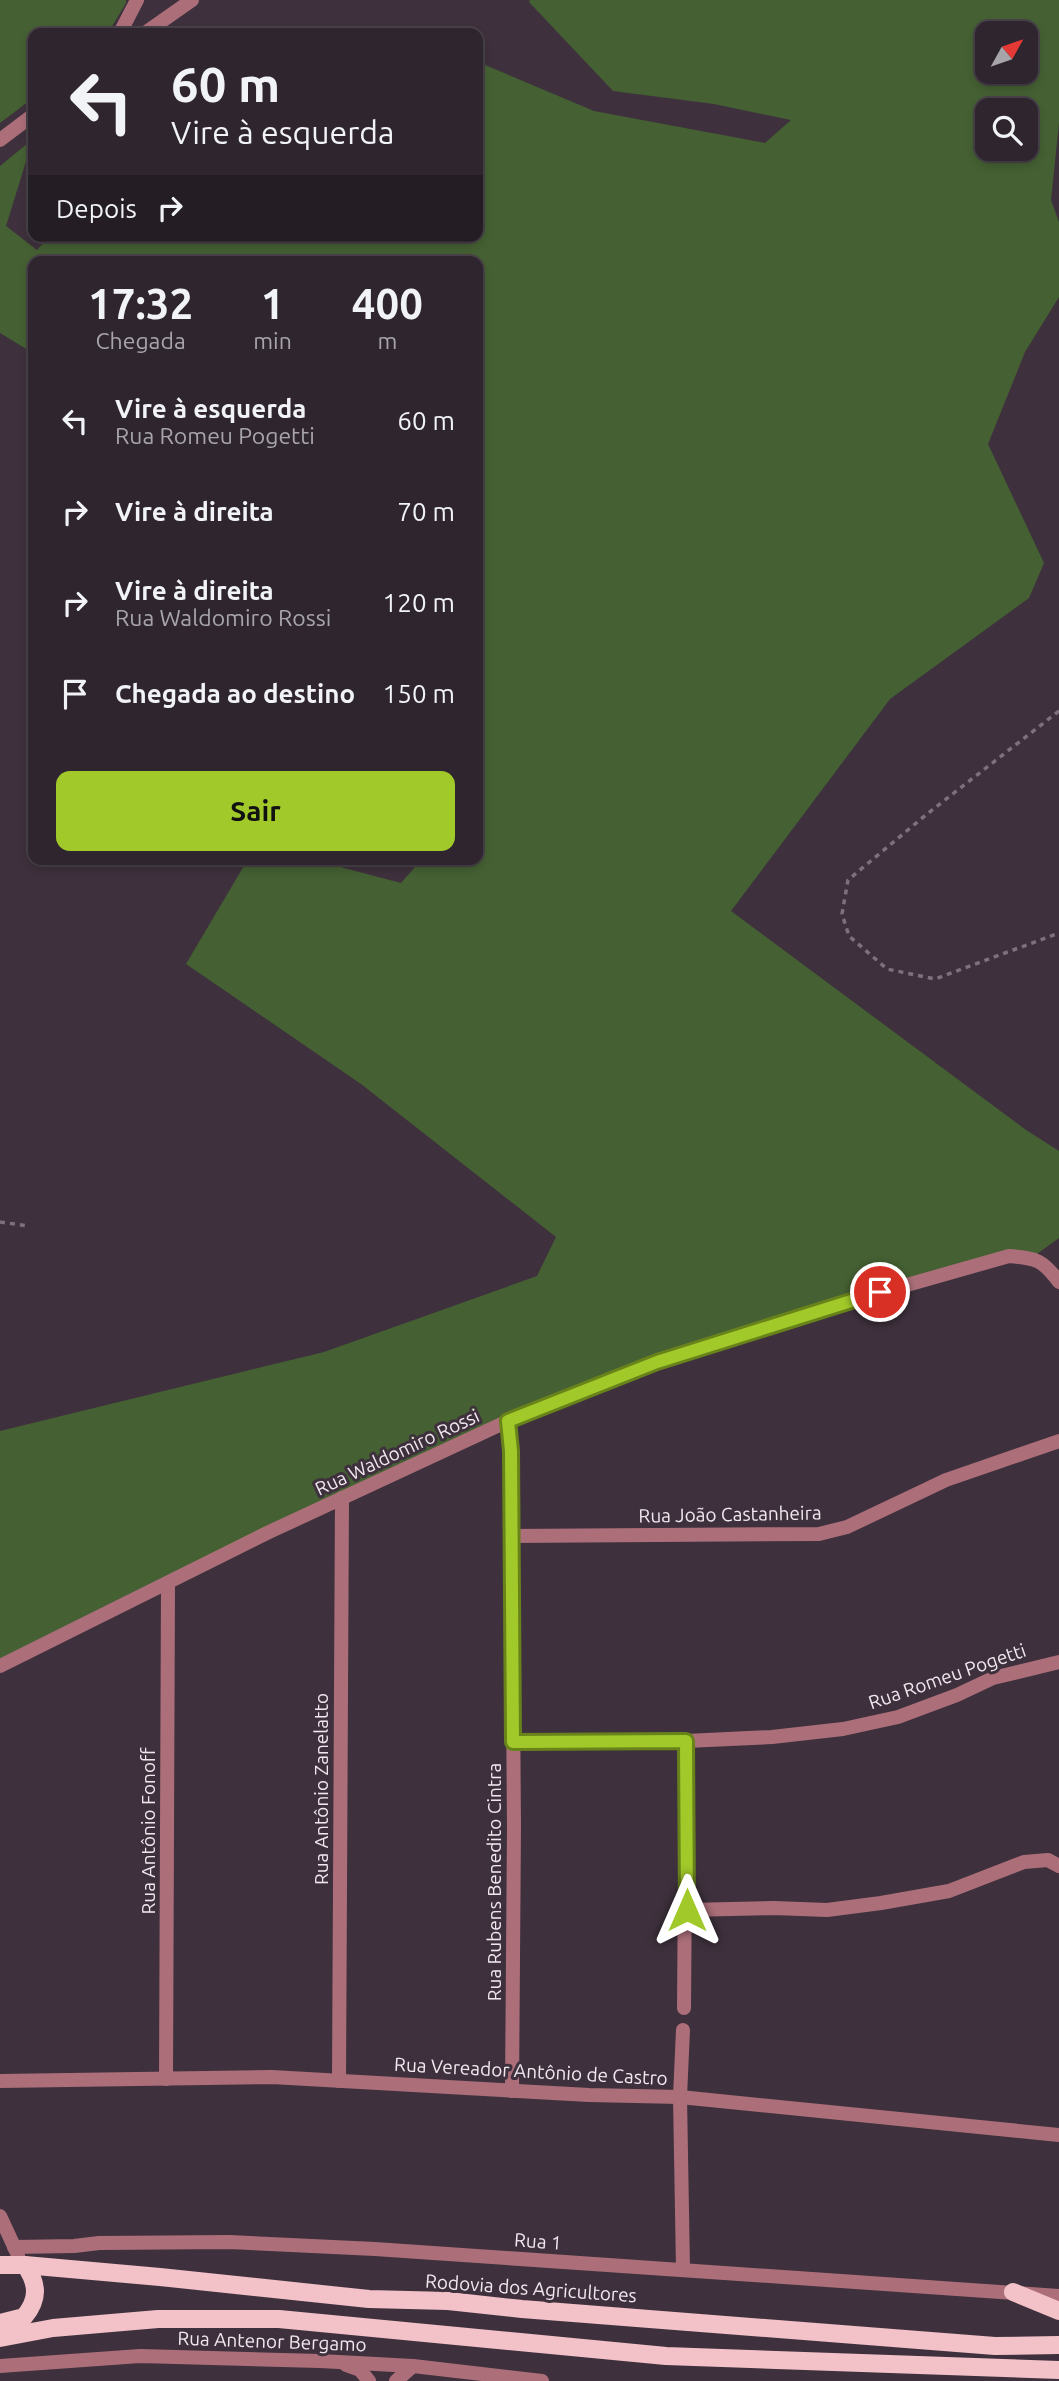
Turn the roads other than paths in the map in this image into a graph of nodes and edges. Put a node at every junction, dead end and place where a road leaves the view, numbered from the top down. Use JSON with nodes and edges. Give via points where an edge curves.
{"nodes":[{"id":1,"x":137,"y":0,"type":"edge"},
{"id":2,"x":192,"y":0,"type":"edge"},
{"id":3,"x":123,"y":28,"type":"edge"},
{"id":4,"x":152,"y":28,"type":"edge"},
{"id":5,"x":28,"y":119,"type":"edge"},
{"id":6,"x":0,"y":140,"type":"edge"},
{"id":7,"x":1059,"y":1282,"type":"edge"},
{"id":8,"x":508,"y":1421,"type":"junction"},
{"id":9,"x":1059,"y":1441,"type":"edge"},
{"id":10,"x":342,"y":1498,"type":"junction"},
{"id":11,"x":511,"y":1536,"type":"junction"},
{"id":12,"x":168,"y":1583,"type":"junction"},
{"id":13,"x":1059,"y":1662,"type":"edge"},
{"id":14,"x":0,"y":1666,"type":"edge"},
{"id":15,"x":686,"y":1741,"type":"junction"},
{"id":16,"x":513,"y":1742,"type":"junction"},
{"id":17,"x":1059,"y":1866,"type":"edge"},
{"id":18,"x":687,"y":1910,"type":"junction"},
{"id":19,"x":684,"y":2008,"type":"dead end"},
{"id":20,"x":684,"y":2030,"type":"dead end"},
{"id":21,"x":166,"y":2079,"type":"junction"},
{"id":22,"x":0,"y":2081,"type":"edge"},
{"id":23,"x":339,"y":2081,"type":"junction"},
{"id":24,"x":512,"y":2091,"type":"junction"},
{"id":25,"x":680,"y":2097,"type":"junction"},
{"id":26,"x":1059,"y":2135,"type":"edge"},
{"id":27,"x":0,"y":2216,"type":"edge"},
{"id":28,"x":14,"y":2248,"type":"junction"},
{"id":29,"x":0,"y":2265,"type":"edge"},
{"id":30,"x":24,"y":2265,"type":"junction"},
{"id":31,"x":683,"y":2269,"type":"junction"},
{"id":32,"x":1013,"y":2292,"type":"junction"},
{"id":33,"x":1059,"y":2296,"type":"edge"},
{"id":34,"x":1059,"y":2311,"type":"edge"},
{"id":35,"x":0,"y":2323,"type":"edge"},
{"id":36,"x":0,"y":2337,"type":"edge"},
{"id":37,"x":1059,"y":2344,"type":"edge"},
{"id":38,"x":338,"y":2362,"type":"junction"},
{"id":39,"x":0,"y":2365,"type":"edge"},
{"id":40,"x":413,"y":2366,"type":"junction"},
{"id":41,"x":1059,"y":2370,"type":"edge"},
{"id":42,"x":369,"y":2381,"type":"edge"},
{"id":43,"x":396,"y":2381,"type":"edge"},
{"id":44,"x":542,"y":2381,"type":"edge"}],
"edges":[{"from":1,"to":3,"type":"street"},
{"from":2,"to":4,"type":"street"},
{"from":5,"to":6,"type":"street"},
{"from":7,"to":8,"type":"street","name":"Rua Waldomiro Rossi","via":[[1048,1267],[1033,1258],[1009,1256],[657,1362]]},
{"from":8,"to":10,"type":"street","name":"Rua Waldomiro Rossi"},
{"from":8,"to":11,"type":"street","name":"Rua Rubens Benedito Cintra"},
{"from":9,"to":11,"type":"street","name":"Rua João Castanheira","via":[[946,1480],[847,1527],[819,1534]]},
{"from":10,"to":12,"type":"street","name":"Rua Waldomiro Rossi"},
{"from":10,"to":23,"type":"street","name":"Rua Antônio Zanelatto"},
{"from":11,"to":16,"type":"street","name":"Rua Rubens Benedito Cintra"},
{"from":12,"to":14,"type":"street","name":"Rua Waldomiro Rossi"},
{"from":12,"to":21,"type":"street","name":"Rua Antônio Fonoff"},
{"from":13,"to":15,"type":"street","name":"Rua Romeu Pogetti","via":[[993,1678],[898,1717],[843,1729]]},
{"from":15,"to":16,"type":"street","name":"Rua Romeu Pogetti"},
{"from":15,"to":18,"type":"street"},
{"from":16,"to":24,"type":"street","name":"Rua Rubens Benedito Cintra"},
{"from":17,"to":18,"type":"street","via":[[1048,1860],[1024,1863],[950,1891],[827,1910]]},
{"from":18,"to":19,"type":"street"},
{"from":20,"to":25,"type":"street"},
{"from":21,"to":22,"type":"street","name":"Rua Vereador Antônio de Castro"},
{"from":21,"to":23,"type":"street","name":"Rua Vereador Antônio de Castro"},
{"from":23,"to":24,"type":"street","name":"Rua Vereador Antônio de Castro"},
{"from":24,"to":25,"type":"street","name":"Rua Vereador Antônio de Castro"},
{"from":25,"to":26,"type":"street","name":"Rua Vereador Antônio de Castro"},
{"from":25,"to":31,"type":"street"},
{"from":27,"to":28,"type":"street"},
{"from":28,"to":30,"type":"street"},
{"from":28,"to":31,"type":"street","name":"Rua 1","via":[[229,2242]]},
{"from":29,"to":30,"type":"main road","name":"Rodovia dos Agricultores"},
{"from":30,"to":35,"type":"main road","via":[[37,2290],[34,2301],[24,2318]]},
{"from":30,"to":37,"type":"main road","name":"Rodovia dos Agricultores","via":[[369,2299],[448,2301],[995,2346]]},
{"from":31,"to":32,"type":"street","name":"Rua 1"},
{"from":32,"to":33,"type":"street","name":"Rua 1"},
{"from":32,"to":34,"type":"main road"},
{"from":36,"to":41,"type":"main road","via":[[158,2319],[279,2319],[666,2356]]},
{"from":38,"to":39,"type":"street","name":"Rua Antenor Bergamo","via":[[140,2356]]},
{"from":38,"to":40,"type":"street","name":"Rua Antenor Bergamo"},
{"from":38,"to":42,"type":"street","via":[[360,2370]]},
{"from":40,"to":43,"type":"street"},
{"from":40,"to":44,"type":"street","name":"Rua Antenor Bergamo"}]}
